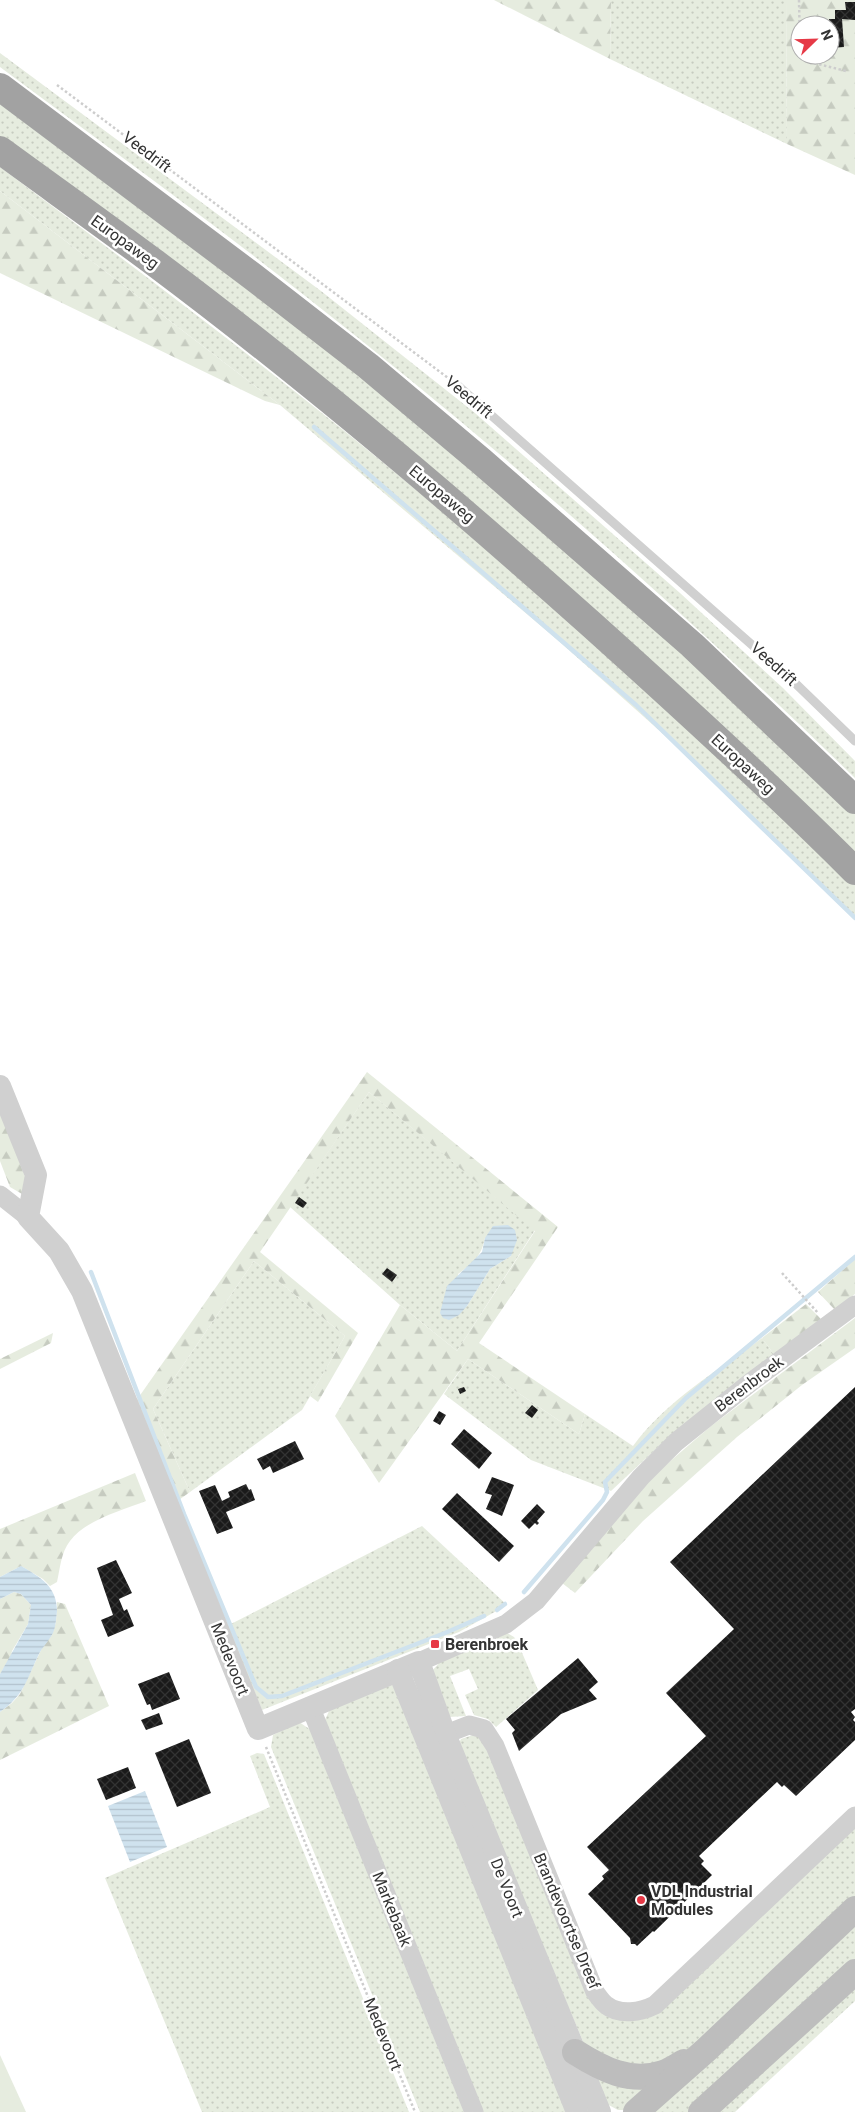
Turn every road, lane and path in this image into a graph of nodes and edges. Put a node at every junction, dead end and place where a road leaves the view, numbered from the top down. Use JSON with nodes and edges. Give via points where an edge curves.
{"nodes":[{"id":1,"x":799,"y":0,"type":"edge"},
{"id":2,"x":799,"y":15,"type":"edge"},
{"id":3,"x":822,"y":65,"type":"edge"},
{"id":4,"x":846,"y":71,"type":"dead end"},
{"id":5,"x":57,"y":84,"type":"dead end"},
{"id":6,"x":0,"y":87,"type":"edge"},
{"id":7,"x":0,"y":150,"type":"edge"},
{"id":8,"x":457,"y":384,"type":"joint"},
{"id":9,"x":855,"y":741,"type":"edge"},
{"id":10,"x":855,"y":800,"type":"edge"},
{"id":11,"x":855,"y":871,"type":"edge"},
{"id":12,"x":0,"y":1086,"type":"edge"},
{"id":13,"x":0,"y":1195,"type":"edge"},
{"id":14,"x":28,"y":1218,"type":"junction"},
{"id":15,"x":782,"y":1273,"type":"dead end"},
{"id":16,"x":855,"y":1305,"type":"edge"},
{"id":17,"x":830,"y":1325,"type":"junction"},
{"id":18,"x":419,"y":1662,"type":"junction"},
{"id":19,"x":398,"y":1670,"type":"junction"},
{"id":20,"x":310,"y":1706,"type":"junction"},
{"id":21,"x":258,"y":1729,"type":"junction"},
{"id":22,"x":436,"y":1738,"type":"junction"},
{"id":23,"x":855,"y":1816,"type":"edge"},
{"id":24,"x":855,"y":1909,"type":"edge"},
{"id":25,"x":855,"y":1972,"type":"edge"},
{"id":26,"x":706,"y":2050,"type":"junction"},
{"id":27,"x":574,"y":2052,"type":"junction"},
{"id":28,"x":415,"y":2112,"type":"edge"},
{"id":29,"x":474,"y":2112,"type":"edge"},
{"id":30,"x":577,"y":2112,"type":"edge"},
{"id":31,"x":600,"y":2112,"type":"edge"},
{"id":32,"x":636,"y":2112,"type":"edge"},
{"id":33,"x":701,"y":2112,"type":"edge"}],
"edges":[{"from":1,"to":2,"type":"path"},
{"from":3,"to":4,"type":"path"},
{"from":5,"to":8,"type":"path","name":"Veedrift"},
{"from":6,"to":10,"type":"highway","via":[[368,366],[481,460],[692,645]]},
{"from":7,"to":11,"type":"highway","name":"Europaweg","via":[[156,264],[338,406],[446,497],[660,686]]},
{"from":8,"to":9,"type":"lane","name":"Veedrift","via":[[793,681]]},
{"from":12,"to":14,"type":"street","via":[[36,1176]]},
{"from":13,"to":14,"type":"street"},
{"from":14,"to":21,"type":"street","name":"Medevoort","via":[[59,1251],[82,1291]]},
{"from":15,"to":17,"type":"path"},
{"from":16,"to":17,"type":"street","name":"Berenbroek"},
{"from":17,"to":18,"type":"street","name":"Berenbroek","via":[[676,1442],[536,1600],[506,1624]]},
{"from":18,"to":19,"type":"street","name":"Berenbroek"},
{"from":18,"to":22,"type":"street","name":"De Voort"},
{"from":19,"to":20,"type":"street","name":"Berenbroek"},
{"from":19,"to":22,"type":"street","name":"De Voort"},
{"from":20,"to":21,"type":"street","name":"Berenbroek"},
{"from":20,"to":29,"type":"street","name":"Markebaak"},
{"from":21,"to":28,"type":"path","name":"Medevoort"},
{"from":22,"to":23,"type":"street","name":"Brandevoortse Dreef","via":[[469,1725],[484,1729],[495,1746],[595,1992],[606,2005],[622,2011],[642,2012],[655,2005]]},
{"from":22,"to":27,"type":"street","name":"De Voort"},
{"from":22,"to":30,"type":"street","name":"De Voort"},
{"from":24,"to":26,"type":"main road"},
{"from":25,"to":33,"type":"main road"},
{"from":26,"to":27,"type":"main road","via":[[663,2074],[639,2077],[616,2075]]},
{"from":26,"to":32,"type":"main road"},
{"from":27,"to":31,"type":"street","name":"De Voort"}]}
